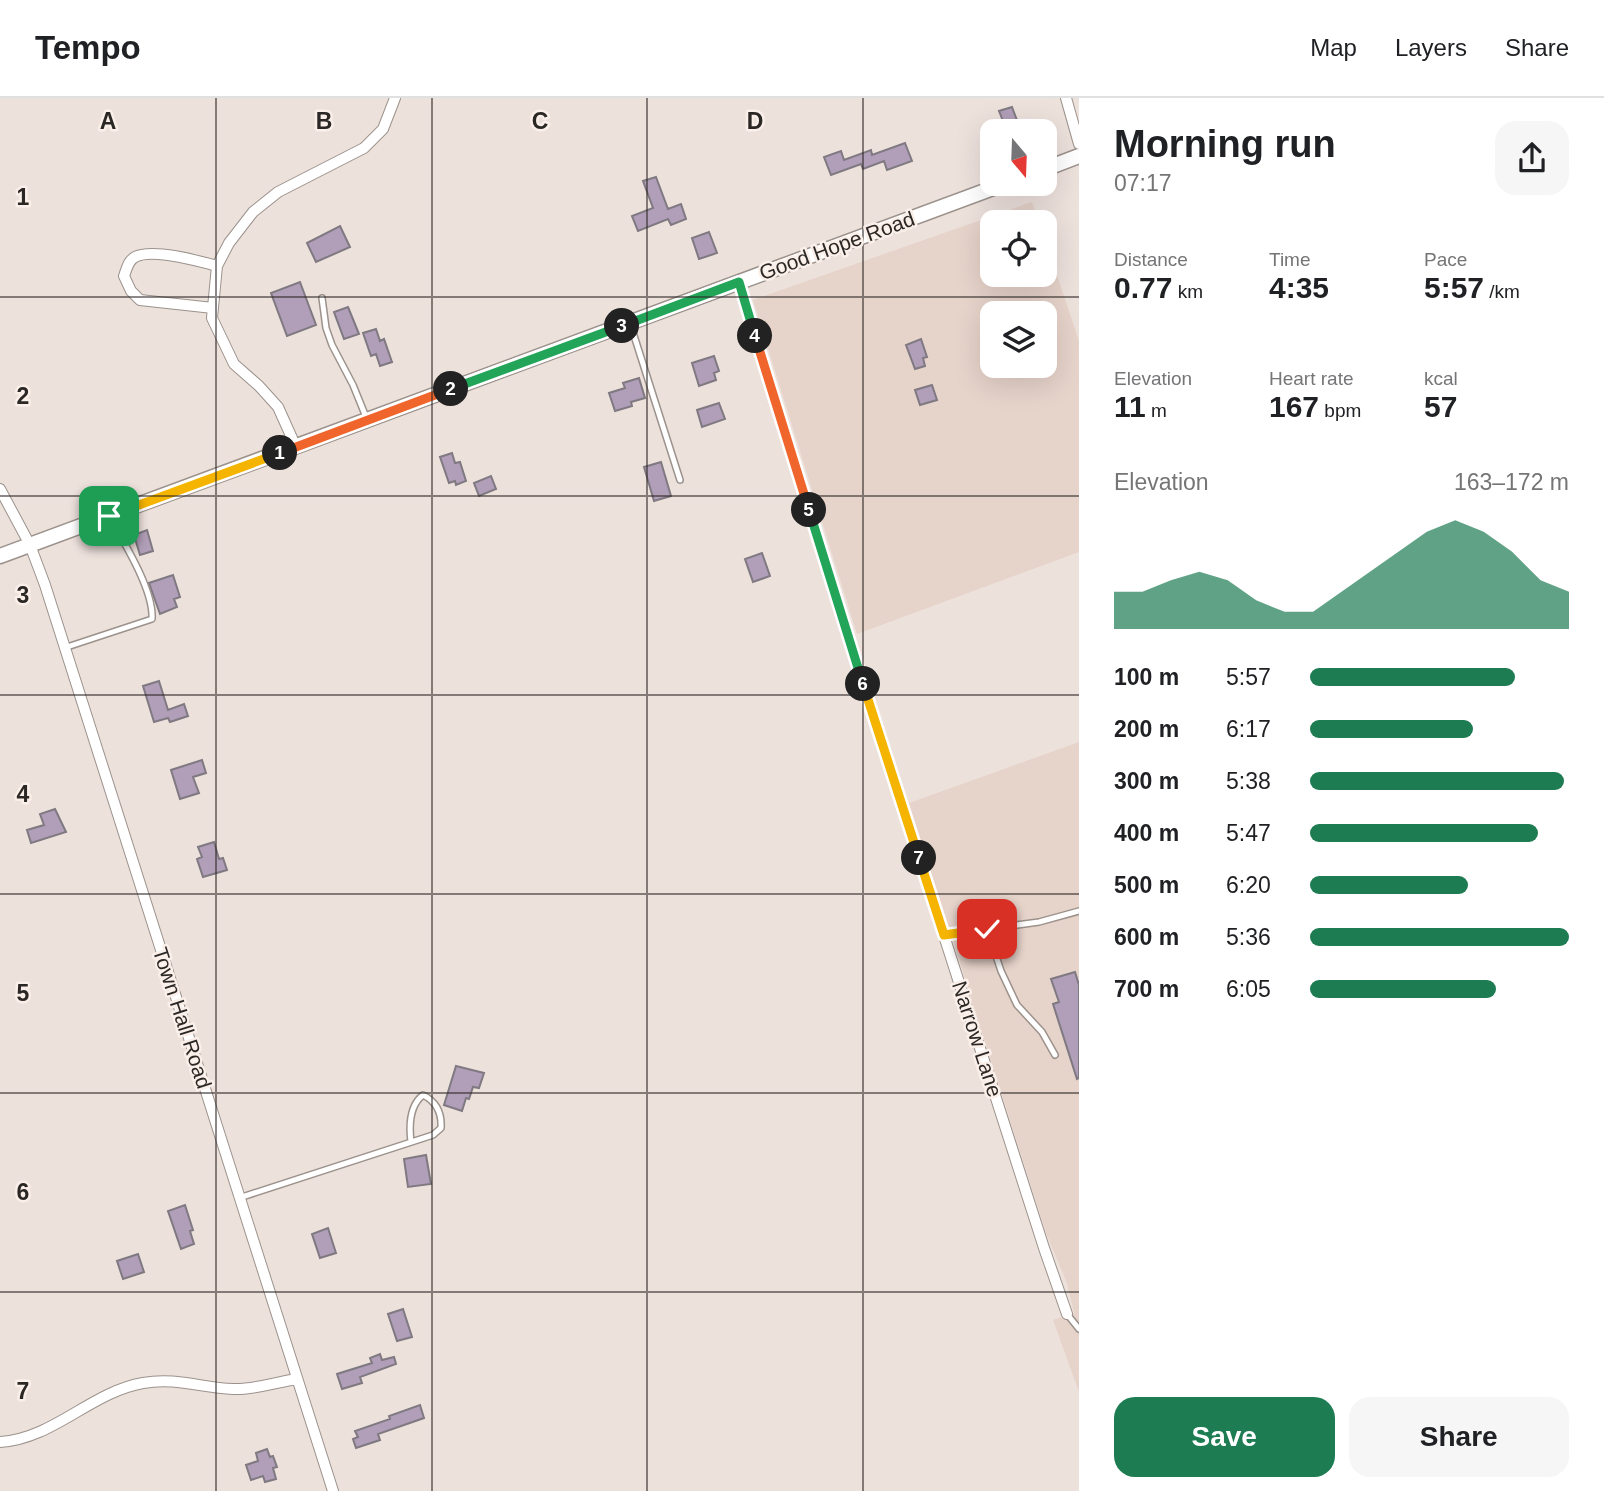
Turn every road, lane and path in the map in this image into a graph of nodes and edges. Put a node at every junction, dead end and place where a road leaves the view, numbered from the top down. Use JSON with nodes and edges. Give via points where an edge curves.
{"nodes":[{"id":1,"x":396,"y":98,"type":"edge"},
{"id":2,"x":1066,"y":98,"type":"edge"},
{"id":3,"x":1079,"y":144,"type":"edge"},
{"id":4,"x":1079,"y":156,"type":"edge"},
{"id":5,"x":1057,"y":164,"type":"edge"},
{"id":6,"x":980,"y":193,"type":"edge"},
{"id":7,"x":217,"y":266,"type":"junction"},
{"id":8,"x":739,"y":282,"type":"junction"},
{"id":9,"x":322,"y":298,"type":"dead end"},
{"id":10,"x":213,"y":308,"type":"junction"},
{"id":11,"x":630,"y":323,"type":"junction"},
{"id":12,"x":367,"y":420,"type":"junction"},
{"id":13,"x":296,"y":447,"type":"junction"},
{"id":14,"x":680,"y":480,"type":"dead end"},
{"id":15,"x":0,"y":489,"type":"edge"},
{"id":16,"x":109,"y":516,"type":"junction"},
{"id":17,"x":30,"y":545,"type":"junction"},
{"id":18,"x":0,"y":556,"type":"edge"},
{"id":19,"x":64,"y":648,"type":"junction"},
{"id":20,"x":1079,"y":911,"type":"edge"},
{"id":21,"x":987,"y":929,"type":"junction"},
{"id":22,"x":944,"y":935,"type":"junction"},
{"id":23,"x":1055,"y":1055,"type":"dead end"},
{"id":24,"x":411,"y":1142,"type":"junction"},
{"id":25,"x":239,"y":1198,"type":"junction"},
{"id":26,"x":1067,"y":1314,"type":"joint"},
{"id":27,"x":1079,"y":1329,"type":"edge"},
{"id":28,"x":297,"y":1379,"type":"junction"},
{"id":29,"x":0,"y":1442,"type":"edge"},
{"id":30,"x":333,"y":1491,"type":"edge"}],
"edges":[{"from":1,"to":7,"type":"street","via":[[383,129],[364,148],[278,192],[253,212]]},
{"from":2,"to":3,"type":"street"},
{"from":4,"to":5,"type":"main road"},
{"from":6,"to":8,"type":"main road","name":"Good Hope Road"},
{"from":7,"to":10,"type":"street"},
{"from":7,"to":10,"type":"street","via":[[176,256],[138,255],[129,262],[124,276],[140,300]]},
{"from":8,"to":11,"type":"main road","name":"Good Hope Road"},
{"from":8,"to":22,"type":"street","name":"Narrow Lane"},
{"from":9,"to":12,"type":"lane","via":[[331,345]]},
{"from":10,"to":13,"type":"street","via":[[212,318],[234,364],[278,407]]},
{"from":11,"to":12,"type":"main road","name":"Good Hope Road"},
{"from":11,"to":14,"type":"lane"},
{"from":12,"to":13,"type":"main road","name":"Good Hope Road"},
{"from":13,"to":16,"type":"main road","name":"Good Hope Road"},
{"from":15,"to":17,"type":"street","name":"Town Hall Road"},
{"from":16,"to":17,"type":"main road","name":"Good Hope Road"},
{"from":16,"to":19,"type":"lane","via":[[136,566],[152,618]]},
{"from":17,"to":18,"type":"main road","name":"Good Hope Road"},
{"from":17,"to":19,"type":"street","name":"Town Hall Road"},
{"from":19,"to":25,"type":"street","name":"Town Hall Road"},
{"from":20,"to":21,"type":"lane"},
{"from":21,"to":22,"type":"lane"},
{"from":21,"to":23,"type":"lane","via":[[1017,1005],[1042,1032]]},
{"from":22,"to":26,"type":"street","name":"Narrow Lane"},
{"from":24,"to":24,"type":"lane","via":[[441,1128],[438,1107],[423,1095],[416,1100],[411,1116]]},
{"from":24,"to":25,"type":"lane"},
{"from":25,"to":28,"type":"street","name":"Town Hall Road"},
{"from":26,"to":27,"type":"lane"},
{"from":28,"to":29,"type":"street","via":[[234,1389],[178,1380],[144,1382],[115,1390],[54,1425]]},
{"from":28,"to":30,"type":"street","name":"Town Hall Road"}]}
